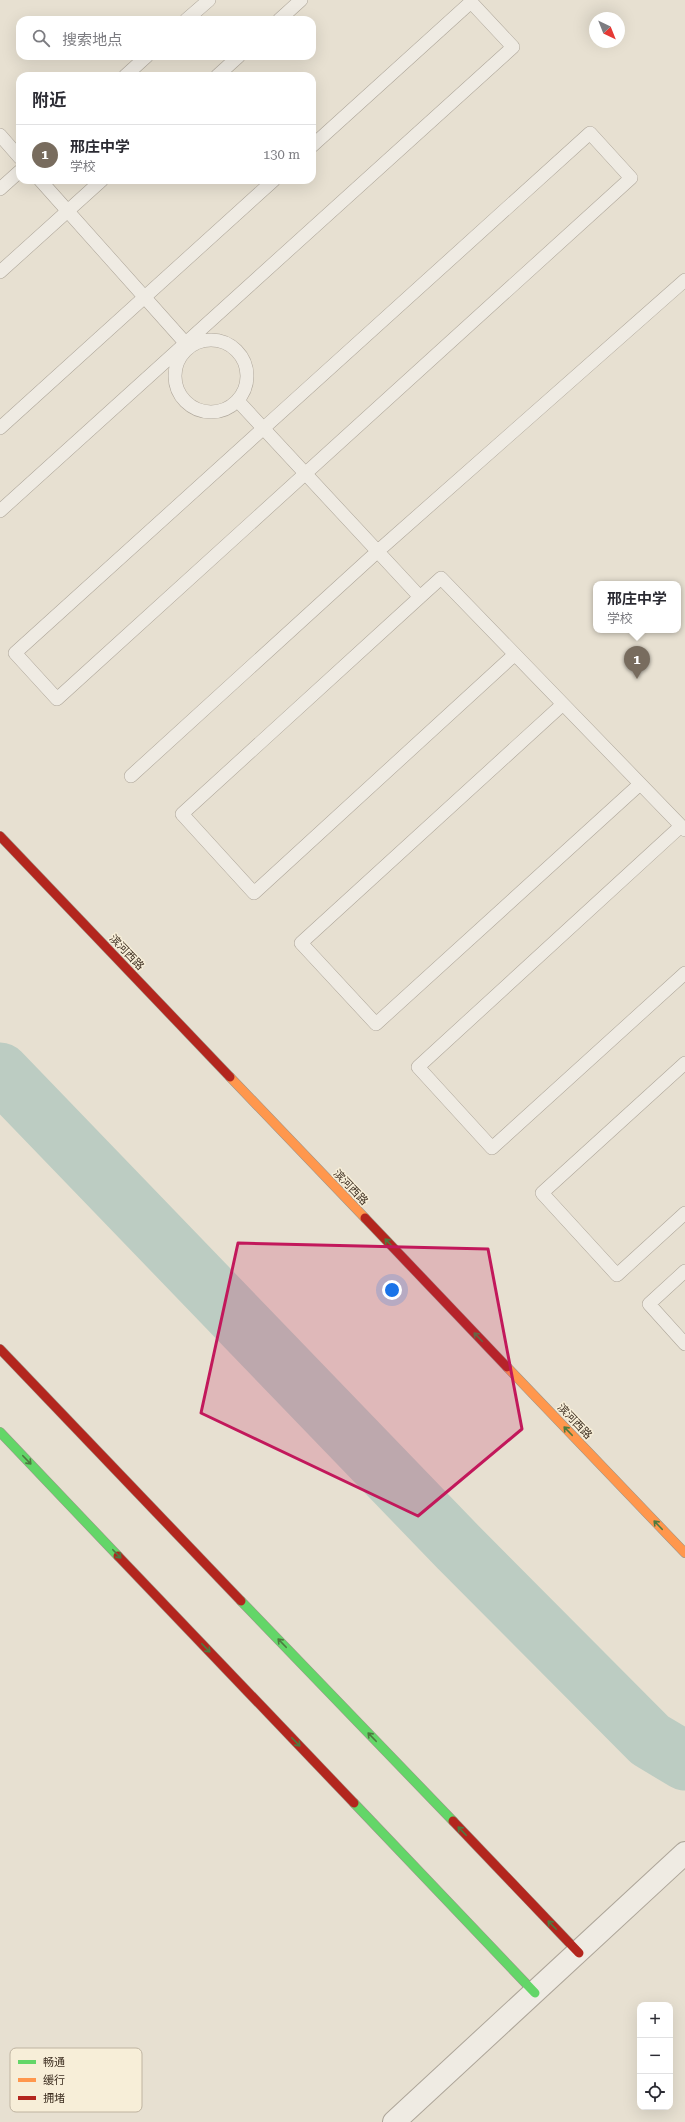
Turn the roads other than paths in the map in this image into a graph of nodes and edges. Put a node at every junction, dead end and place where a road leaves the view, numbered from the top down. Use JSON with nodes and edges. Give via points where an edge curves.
{"nodes":[{"id":1,"x":209,"y":0,"type":"edge"},
{"id":2,"x":301,"y":0,"type":"edge"},
{"id":3,"x":191,"y":16,"type":"edge"},
{"id":4,"x":283,"y":16,"type":"edge"},
{"id":5,"x":143,"y":60,"type":"edge"},
{"id":6,"x":235,"y":60,"type":"edge"},
{"id":7,"x":129,"y":72,"type":"edge"},
{"id":8,"x":221,"y":72,"type":"edge"},
{"id":9,"x":0,"y":135,"type":"edge"},
{"id":10,"x":316,"y":142,"type":"edge"},
{"id":11,"x":16,"y":153,"type":"edge"},
{"id":12,"x":16,"y":175,"type":"edge"},
{"id":13,"x":44,"y":184,"type":"edge"},
{"id":14,"x":98,"y":184,"type":"edge"},
{"id":15,"x":270,"y":184,"type":"edge"},
{"id":16,"x":0,"y":189,"type":"edge"},
{"id":17,"x":68,"y":211,"type":"junction"},
{"id":18,"x":0,"y":272,"type":"edge"},
{"id":19,"x":685,"y":280,"type":"edge"},
{"id":20,"x":145,"y":298,"type":"junction"},
{"id":21,"x":187,"y":345,"type":"junction"},
{"id":22,"x":238,"y":401,"type":"junction"},
{"id":23,"x":0,"y":428,"type":"edge"},
{"id":24,"x":264,"y":428,"type":"junction"},
{"id":25,"x":305,"y":473,"type":"junction"},
{"id":26,"x":0,"y":511,"type":"edge"},
{"id":27,"x":378,"y":551,"type":"junction"},
{"id":28,"x":420,"y":597,"type":"junction"},
{"id":29,"x":514,"y":655,"type":"junction"},
{"id":30,"x":562,"y":704,"type":"junction"},
{"id":31,"x":131,"y":776,"type":"dead end"},
{"id":32,"x":640,"y":784,"type":"junction"},
{"id":33,"x":683,"y":828,"type":"edge"},
{"id":34,"x":0,"y":836,"type":"edge"},
{"id":35,"x":685,"y":973,"type":"edge"},
{"id":36,"x":685,"y":1063,"type":"edge"},
{"id":37,"x":685,"y":1213,"type":"edge"},
{"id":38,"x":685,"y":1271,"type":"edge"},
{"id":39,"x":685,"y":1344,"type":"edge"},
{"id":40,"x":0,"y":1349,"type":"edge"},
{"id":41,"x":0,"y":1432,"type":"edge"},
{"id":42,"x":685,"y":1553,"type":"edge"},
{"id":43,"x":685,"y":1853,"type":"edge"},
{"id":44,"x":579,"y":1953,"type":"junction"},
{"id":45,"x":535,"y":1993,"type":"junction"},
{"id":46,"x":394,"y":2122,"type":"edge"}],
"edges":[{"from":1,"to":3,"type":"lane"},
{"from":2,"to":4,"type":"lane"},
{"from":5,"to":7,"type":"lane"},
{"from":6,"to":8,"type":"lane"},
{"from":9,"to":11,"type":"lane"},
{"from":10,"to":21,"type":"lane","via":[[471,2],[513,47]]},
{"from":12,"to":16,"type":"lane"},
{"from":13,"to":17,"type":"lane"},
{"from":14,"to":17,"type":"lane"},
{"from":15,"to":20,"type":"lane"},
{"from":17,"to":18,"type":"lane"},
{"from":17,"to":20,"type":"lane"},
{"from":19,"to":27,"type":"lane"},
{"from":20,"to":21,"type":"lane"},
{"from":20,"to":23,"type":"lane"},
{"from":21,"to":22,"type":"lane","via":[[211,339],[223,341],[242,356],[247,379]]},
{"from":21,"to":22,"type":"lane","via":[[180,356],[174,379],[177,391],[184,400],[194,408],[211,412],[228,408]]},
{"from":21,"to":26,"type":"lane"},
{"from":22,"to":24,"type":"lane"},
{"from":24,"to":25,"type":"lane"},
{"from":24,"to":25,"type":"lane","via":[[15,653],[56,699]]},
{"from":24,"to":25,"type":"lane","via":[[590,133],[631,178]]},
{"from":25,"to":27,"type":"lane"},
{"from":27,"to":28,"type":"lane"},
{"from":27,"to":31,"type":"lane"},
{"from":28,"to":29,"type":"lane","via":[[441,578]]},
{"from":28,"to":29,"type":"lane","via":[[182,814],[254,893]]},
{"from":29,"to":30,"type":"lane"},
{"from":30,"to":32,"type":"lane"},
{"from":30,"to":32,"type":"lane","via":[[301,943],[376,1024]]},
{"from":32,"to":33,"type":"lane"},
{"from":33,"to":35,"type":"lane","via":[[418,1067],[492,1148]]},
{"from":42,"to":34,"type":"main road","name":"滨河西路","one_way":true},
{"from":36,"to":37,"type":"lane","via":[[542,1193],[617,1275]]},
{"from":38,"to":39,"type":"lane","via":[[649,1304]]},
{"from":44,"to":40,"type":"main road","one_way":true},
{"from":41,"to":45,"type":"main road","one_way":true},
{"from":43,"to":44,"type":"street"},
{"from":44,"to":45,"type":"street"},
{"from":45,"to":46,"type":"street"}]}
